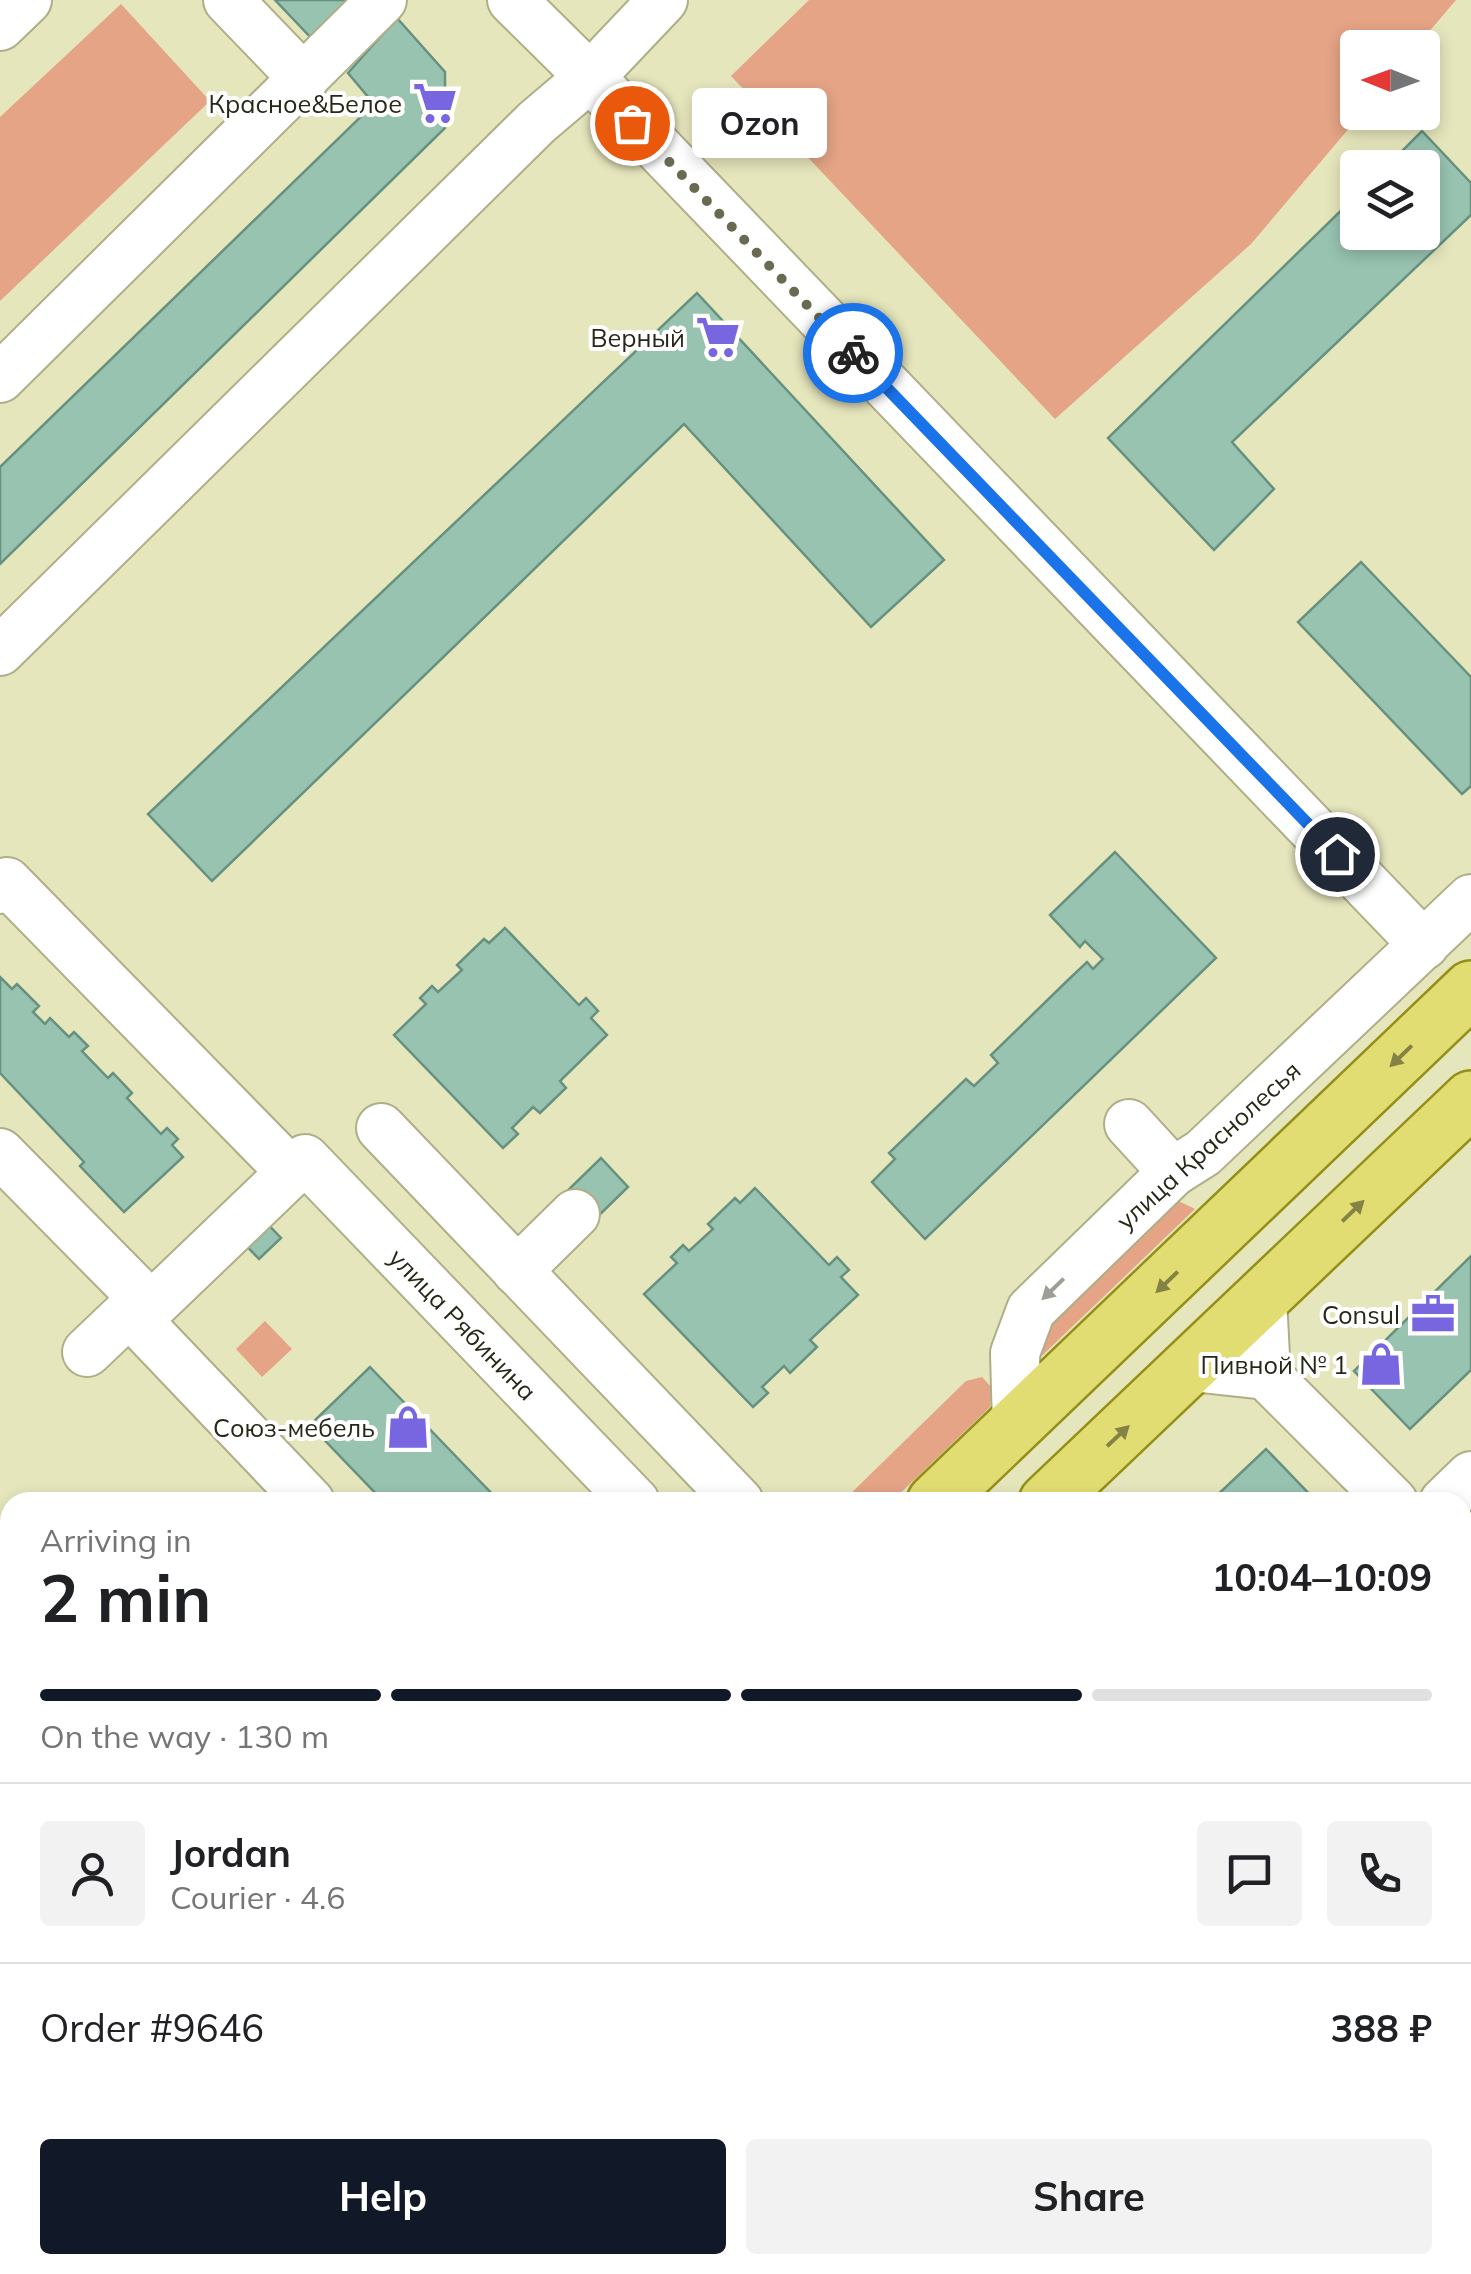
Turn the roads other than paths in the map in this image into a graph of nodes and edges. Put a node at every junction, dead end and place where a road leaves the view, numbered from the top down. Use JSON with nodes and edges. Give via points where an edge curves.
{"nodes":[{"id":1,"x":27,"y":0,"type":"edge"},
{"id":2,"x":228,"y":0,"type":"edge"},
{"id":3,"x":382,"y":0,"type":"edge"},
{"id":4,"x":512,"y":0,"type":"edge"},
{"id":5,"x":664,"y":0,"type":"edge"},
{"id":6,"x":0,"y":26,"type":"edge"},
{"id":7,"x":590,"y":77,"type":"junction"},
{"id":8,"x":304,"y":79,"type":"junction"},
{"id":9,"x":0,"y":378,"type":"edge"},
{"id":10,"x":0,"y":651,"type":"edge"},
{"id":11,"x":0,"y":889,"type":"edge"},
{"id":12,"x":1471,"y":900,"type":"edge"},
{"id":13,"x":1424,"y":945,"type":"junction"},
{"id":14,"x":1471,"y":988,"type":"edge"},
{"id":15,"x":1471,"y":1098,"type":"edge"},
{"id":16,"x":1129,"y":1124,"type":"dead end"},
{"id":17,"x":381,"y":1128,"type":"dead end"},
{"id":18,"x":0,"y":1153,"type":"edge"},
{"id":19,"x":291,"y":1172,"type":"junction"},
{"id":20,"x":1173,"y":1172,"type":"junction"},
{"id":21,"x":575,"y":1214,"type":"dead end"},
{"id":22,"x":517,"y":1270,"type":"junction"},
{"id":23,"x":1262,"y":1299,"type":"junction"},
{"id":24,"x":143,"y":1314,"type":"junction"},
{"id":25,"x":87,"y":1352,"type":"dead end"},
{"id":26,"x":1192,"y":1367,"type":"junction"},
{"id":27,"x":1266,"y":1376,"type":"junction"},
{"id":28,"x":1017,"y":1426,"type":"junction"},
{"id":29,"x":301,"y":1492,"type":"edge"},
{"id":30,"x":624,"y":1492,"type":"edge"},
{"id":31,"x":729,"y":1492,"type":"edge"},
{"id":32,"x":947,"y":1492,"type":"edge"},
{"id":33,"x":1058,"y":1492,"type":"edge"},
{"id":34,"x":1383,"y":1492,"type":"edge"}],
"edges":[{"from":1,"to":6,"type":"street"},
{"from":2,"to":8,"type":"street"},
{"from":3,"to":8,"type":"street"},
{"from":4,"to":7,"type":"street"},
{"from":5,"to":7,"type":"street"},
{"from":7,"to":10,"type":"street","via":[[536,122]]},
{"from":7,"to":13,"type":"street"},
{"from":8,"to":9,"type":"street"},
{"from":11,"to":19,"type":"street","via":[[8,882]]},
{"from":12,"to":13,"type":"street","name":"улица Краснолесья"},
{"from":13,"to":20,"type":"street","name":"улица Краснолесья","via":[[1203,1153]]},
{"from":14,"to":28,"type":"main road","one_way":true},
{"from":23,"to":15,"type":"main road","one_way":true},
{"from":16,"to":20,"type":"street"},
{"from":17,"to":22,"type":"street"},
{"from":18,"to":24,"type":"street"},
{"from":19,"to":24,"type":"street"},
{"from":19,"to":30,"type":"street","name":"улица Рябинина","via":[[304,1159]]},
{"from":20,"to":28,"type":"street","name":"улица Краснолесья","one_way":true,"via":[[1031,1310],[1016,1353]]},
{"from":21,"to":22,"type":"street"},
{"from":22,"to":31,"type":"street"},
{"from":23,"to":26,"type":"main road"},
{"from":23,"to":27,"type":"street"},
{"from":24,"to":25,"type":"street","via":[[129,1312]]},
{"from":24,"to":29,"type":"street"},
{"from":26,"to":27,"type":"street"},
{"from":33,"to":26,"type":"main road","one_way":true},
{"from":27,"to":34,"type":"street"},
{"from":28,"to":32,"type":"main road"}]}
